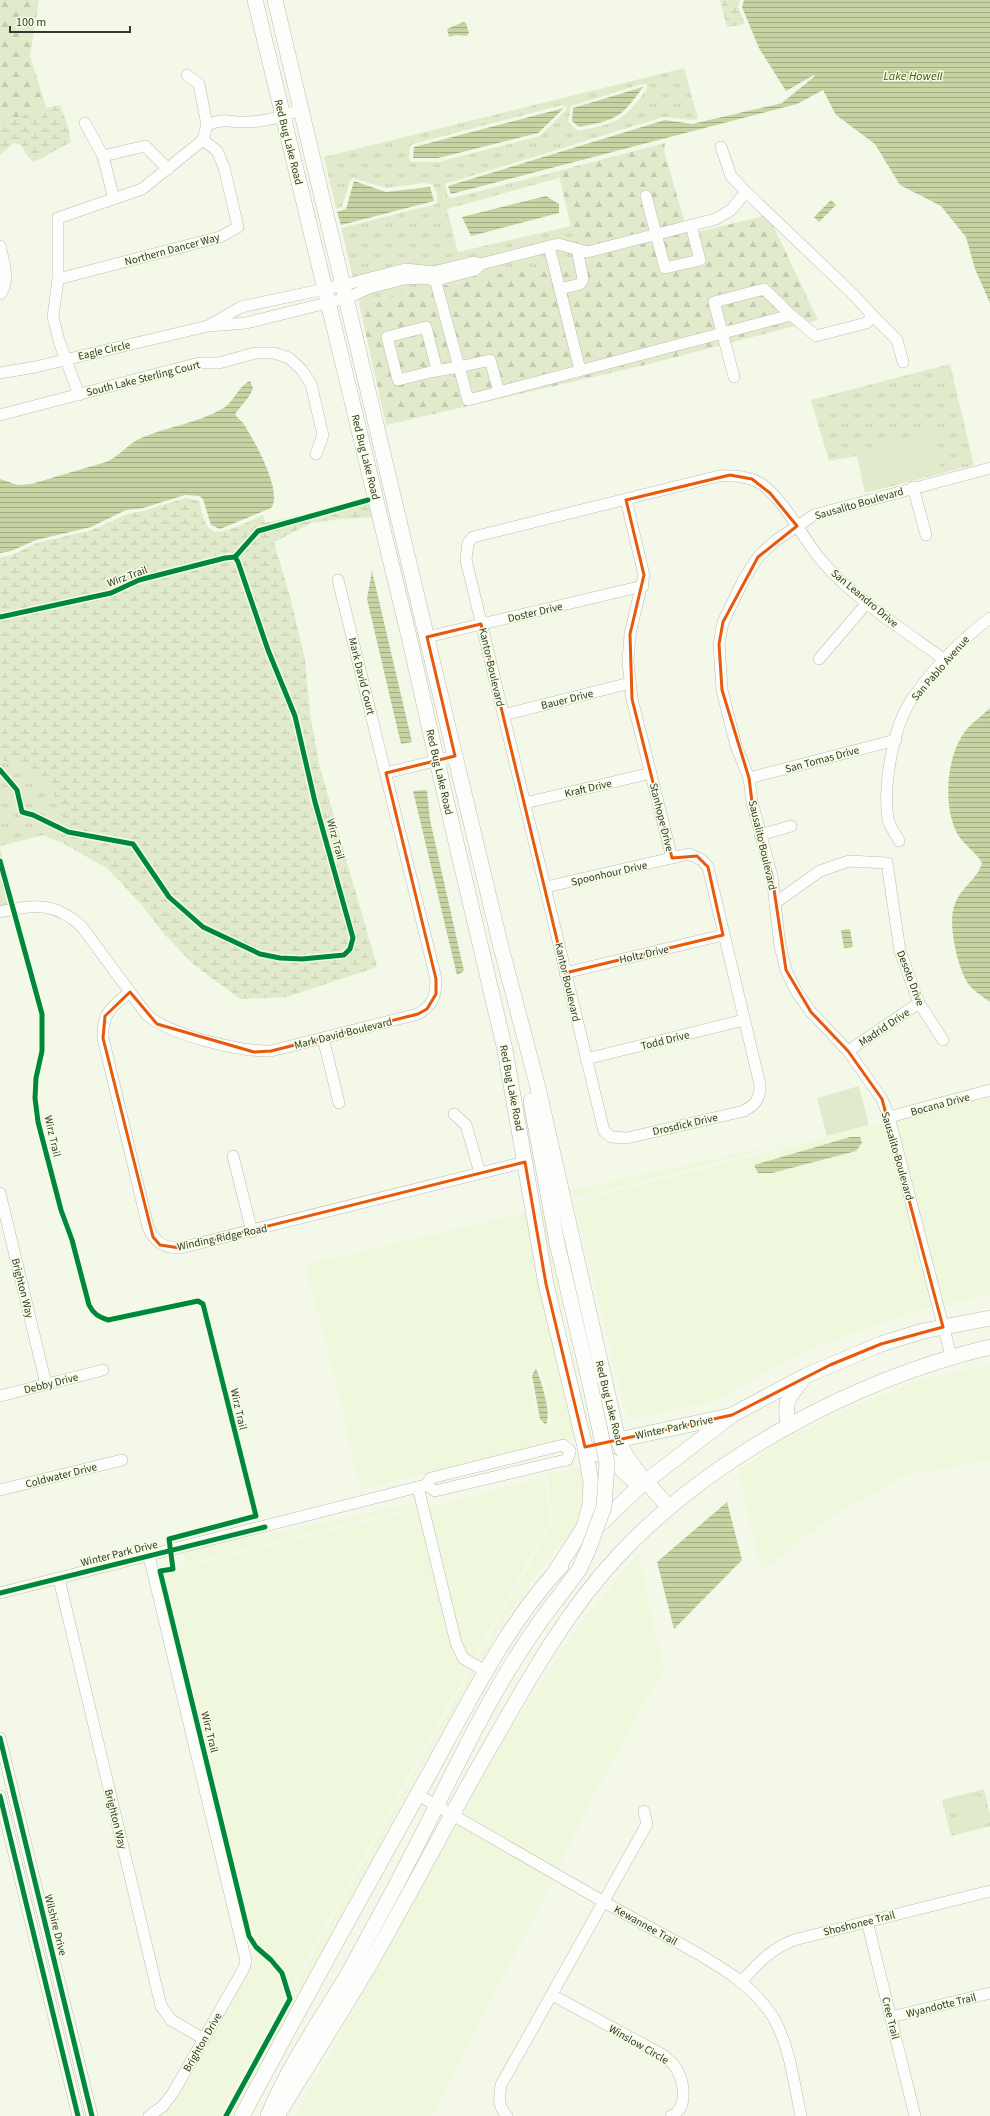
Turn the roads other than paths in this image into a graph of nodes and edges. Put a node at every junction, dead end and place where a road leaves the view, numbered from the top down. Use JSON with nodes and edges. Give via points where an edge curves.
{"nodes":[{"id":1,"x":255,"y":0,"type":"edge"},
{"id":2,"x":275,"y":0,"type":"edge"},
{"id":3,"x":187,"y":75,"type":"dead end"},
{"id":4,"x":302,"y":109,"type":"junction"},
{"id":5,"x":283,"y":116,"type":"junction"},
{"id":6,"x":85,"y":123,"type":"dead end"},
{"id":7,"x":207,"y":125,"type":"junction"},
{"id":8,"x":203,"y":140,"type":"junction"},
{"id":9,"x":721,"y":147,"type":"dead end"},
{"id":10,"x":103,"y":156,"type":"junction"},
{"id":11,"x":168,"y":169,"type":"junction"},
{"id":12,"x":746,"y":192,"type":"junction"},
{"id":13,"x":646,"y":196,"type":"dead end"},
{"id":14,"x":114,"y":199,"type":"junction"},
{"id":15,"x":691,"y":225,"type":"junction"},
{"id":16,"x":656,"y":234,"type":"junction"},
{"id":17,"x":0,"y":246,"type":"edge"},
{"id":18,"x":549,"y":246,"type":"junction"},
{"id":19,"x":578,"y":249,"type":"junction"},
{"id":20,"x":434,"y":276,"type":"junction"},
{"id":21,"x":58,"y":279,"type":"junction"},
{"id":22,"x":560,"y":289,"type":"junction"},
{"id":23,"x":346,"y":292,"type":"junction"},
{"id":24,"x":0,"y":294,"type":"edge"},
{"id":25,"x":327,"y":296,"type":"junction"},
{"id":26,"x":791,"y":315,"type":"junction"},
{"id":27,"x":873,"y":316,"type":"junction"},
{"id":28,"x":208,"y":326,"type":"junction"},
{"id":29,"x":723,"y":333,"type":"junction"},
{"id":30,"x":65,"y":359,"type":"junction"},
{"id":31,"x":904,"y":362,"type":"dead end"},
{"id":32,"x":459,"y":367,"type":"junction"},
{"id":33,"x":437,"y":370,"type":"junction"},
{"id":34,"x":580,"y":370,"type":"junction"},
{"id":35,"x":0,"y":373,"type":"edge"},
{"id":36,"x":734,"y":377,"type":"dead end"},
{"id":37,"x":499,"y":392,"type":"junction"},
{"id":38,"x":79,"y":394,"type":"junction"},
{"id":39,"x":0,"y":415,"type":"edge"},
{"id":40,"x":316,"y":454,"type":"dead end"},
{"id":41,"x":990,"y":468,"type":"edge"},
{"id":42,"x":913,"y":487,"type":"junction"},
{"id":43,"x":626,"y":500,"type":"junction"},
{"id":44,"x":796,"y":526,"type":"junction"},
{"id":45,"x":926,"y":535,"type":"dead end"},
{"id":46,"x":385,"y":536,"type":"junction"},
{"id":47,"x":338,"y":580,"type":"dead end"},
{"id":48,"x":643,"y":586,"type":"junction"},
{"id":49,"x":867,"y":603,"type":"junction"},
{"id":50,"x":990,"y":618,"type":"edge"},
{"id":51,"x":482,"y":624,"type":"junction"},
{"id":52,"x":427,"y":637,"type":"junction"},
{"id":53,"x":819,"y":659,"type":"dead end"},
{"id":54,"x":944,"y":660,"type":"junction"},
{"id":55,"x":630,"y":683,"type":"junction"},
{"id":56,"x":503,"y":715,"type":"junction"},
{"id":57,"x":896,"y":740,"type":"junction"},
{"id":58,"x":455,"y":756,"type":"junction"},
{"id":59,"x":437,"y":760,"type":"junction"},
{"id":60,"x":386,"y":773,"type":"junction"},
{"id":61,"x":651,"y":773,"type":"junction"},
{"id":62,"x":749,"y":778,"type":"junction"},
{"id":63,"x":525,"y":803,"type":"junction"},
{"id":64,"x":791,"y":826,"type":"dead end"},
{"id":65,"x":760,"y":835,"type":"junction"},
{"id":66,"x":899,"y":841,"type":"dead end"},
{"id":67,"x":672,"y":858,"type":"junction"},
{"id":68,"x":546,"y":887,"type":"junction"},
{"id":69,"x":775,"y":903,"type":"junction"},
{"id":70,"x":0,"y":912,"type":"edge"},
{"id":71,"x":723,"y":935,"type":"junction"},
{"id":72,"x":501,"y":947,"type":"junction"},
{"id":73,"x":565,"y":973,"type":"junction"},
{"id":74,"x":130,"y":992,"type":"junction"},
{"id":75,"x":919,"y":1003,"type":"junction"},
{"id":76,"x":744,"y":1020,"type":"junction"},
{"id":77,"x":323,"y":1038,"type":"junction"},
{"id":78,"x":943,"y":1040,"type":"dead end"},
{"id":79,"x":848,"y":1051,"type":"junction"},
{"id":80,"x":586,"y":1059,"type":"junction"},
{"id":81,"x":990,"y":1090,"type":"edge"},
{"id":82,"x":757,"y":1102,"type":"joint"},
{"id":83,"x":339,"y":1103,"type":"dead end"},
{"id":84,"x":454,"y":1114,"type":"dead end"},
{"id":85,"x":889,"y":1117,"type":"junction"},
{"id":86,"x":611,"y":1137,"type":"joint"},
{"id":87,"x":233,"y":1156,"type":"dead end"},
{"id":88,"x":525,"y":1162,"type":"junction"},
{"id":89,"x":480,"y":1173,"type":"junction"},
{"id":90,"x":0,"y":1193,"type":"edge"},
{"id":91,"x":252,"y":1232,"type":"junction"},
{"id":92,"x":990,"y":1318,"type":"edge"},
{"id":93,"x":943,"y":1327,"type":"junction"},
{"id":94,"x":990,"y":1347,"type":"edge"},
{"id":95,"x":952,"y":1356,"type":"junction"},
{"id":96,"x":103,"y":1370,"type":"dead end"},
{"id":97,"x":805,"y":1376,"type":"junction"},
{"id":98,"x":46,"y":1384,"type":"junction"},
{"id":99,"x":0,"y":1396,"type":"edge"},
{"id":100,"x":732,"y":1415,"type":"junction"},
{"id":101,"x":789,"y":1426,"type":"junction"},
{"id":102,"x":618,"y":1440,"type":"junction"},
{"id":103,"x":586,"y":1447,"type":"junction"},
{"id":104,"x":122,"y":1460,"type":"dead end"},
{"id":105,"x":643,"y":1484,"type":"junction"},
{"id":106,"x":422,"y":1486,"type":"junction"},
{"id":107,"x":0,"y":1490,"type":"edge"},
{"id":108,"x":666,"y":1510,"type":"junction"},
{"id":109,"x":149,"y":1556,"type":"junction"},
{"id":110,"x":555,"y":1572,"type":"junction"},
{"id":111,"x":59,"y":1579,"type":"junction"},
{"id":112,"x":0,"y":1593,"type":"edge"},
{"id":113,"x":487,"y":1672,"type":"junction"},
{"id":114,"x":0,"y":1738,"type":"edge"},
{"id":115,"x":418,"y":1795,"type":"junction"},
{"id":116,"x":0,"y":1796,"type":"edge"},
{"id":117,"x":436,"y":1805,"type":"junction"},
{"id":118,"x":644,"y":1811,"type":"dead end"},
{"id":119,"x":451,"y":1814,"type":"junction"},
{"id":120,"x":34,"y":1878,"type":"junction"},
{"id":121,"x":21,"y":1882,"type":"junction"},
{"id":122,"x":990,"y":1891,"type":"edge"},
{"id":123,"x":603,"y":1902,"type":"junction"},
{"id":124,"x":868,"y":1921,"type":"junction"},
{"id":125,"x":742,"y":1981,"type":"junction"},
{"id":126,"x":990,"y":1993,"type":"edge"},
{"id":127,"x":552,"y":1995,"type":"junction"},
{"id":128,"x":891,"y":2017,"type":"junction"},
{"id":129,"x":204,"y":2039,"type":"junction"},
{"id":130,"x":78,"y":2116,"type":"edge"},
{"id":131,"x":92,"y":2116,"type":"edge"},
{"id":132,"x":149,"y":2116,"type":"edge"},
{"id":133,"x":242,"y":2116,"type":"edge"},
{"id":134,"x":268,"y":2116,"type":"edge"},
{"id":135,"x":277,"y":2116,"type":"edge"},
{"id":136,"x":507,"y":2116,"type":"edge"},
{"id":137,"x":670,"y":2116,"type":"edge"},
{"id":138,"x":801,"y":2116,"type":"edge"},
{"id":139,"x":915,"y":2116,"type":"edge"}],
"edges":[{"from":1,"to":5,"type":"main road","name":"Red Bug Lake Road"},
{"from":2,"to":4,"type":"main road","name":"Red Bug Lake Road"},
{"from":3,"to":7,"type":"street","via":[[199,84]]},
{"from":4,"to":5,"type":"street"},
{"from":4,"to":23,"type":"main road","name":"Red Bug Lake Road"},
{"from":5,"to":7,"type":"street","via":[[247,122],[219,120]]},
{"from":5,"to":25,"type":"main road","name":"Red Bug Lake Road"},
{"from":6,"to":10,"type":"street"},
{"from":7,"to":8,"type":"street"},
{"from":8,"to":11,"type":"street"},
{"from":8,"to":21,"type":"street","name":"Northern Dancer Way","via":[[216,151],[224,167],[238,226],[220,237]]},
{"from":9,"to":12,"type":"street","via":[[731,176]]},
{"from":10,"to":11,"type":"street","via":[[145,146]]},
{"from":10,"to":14,"type":"street"},
{"from":11,"to":14,"type":"street","via":[[142,189]]},
{"from":12,"to":15,"type":"street","name":"Eagle Circle","via":[[731,210],[716,219]]},
{"from":12,"to":27,"type":"street","via":[[850,290]]},
{"from":13,"to":16,"type":"street"},
{"from":14,"to":21,"type":"street","via":[[58,218]]},
{"from":15,"to":16,"type":"street","name":"Eagle Circle"},
{"from":15,"to":16,"type":"street","via":[[700,260],[665,268]]},
{"from":16,"to":19,"type":"street","name":"Eagle Circle","via":[[587,252]]},
{"from":17,"to":24,"type":"street","via":[[5,269],[3,291]]},
{"from":18,"to":19,"type":"street","name":"Eagle Circle","via":[[558,244]]},
{"from":18,"to":20,"type":"street","name":"Eagle Circle","via":[[481,264],[475,270]]},
{"from":18,"to":22,"type":"street"},
{"from":19,"to":22,"type":"street","via":[[583,279],[580,284]]},
{"from":20,"to":23,"type":"street","name":"Eagle Circle"},
{"from":20,"to":32,"type":"street"},
{"from":21,"to":30,"type":"street","via":[[53,317]]},
{"from":22,"to":34,"type":"street"},
{"from":23,"to":25,"type":"street","name":"Eagle Circle"},
{"from":23,"to":52,"type":"main road","name":"Red Bug Lake Road"},
{"from":25,"to":28,"type":"street","name":"Eagle Circle","via":[[246,322]]},
{"from":25,"to":28,"type":"street","name":"Eagle Circle","via":[[241,307]]},
{"from":25,"to":46,"type":"main road","name":"Red Bug Lake Road"},
{"from":26,"to":27,"type":"street","via":[[816,336],[866,323]]},
{"from":26,"to":29,"type":"street"},
{"from":26,"to":29,"type":"street","via":[[764,289],[714,302]]},
{"from":27,"to":31,"type":"street","via":[[896,340]]},
{"from":28,"to":30,"type":"street","name":"Eagle Circle"},
{"from":29,"to":34,"type":"street"},
{"from":29,"to":36,"type":"street"},
{"from":30,"to":35,"type":"street","name":"Eagle Circle"},
{"from":30,"to":38,"type":"street"},
{"from":32,"to":33,"type":"street"},
{"from":32,"to":37,"type":"street","via":[[490,360]]},
{"from":32,"to":37,"type":"street","via":[[468,400]]},
{"from":33,"to":33,"type":"street","via":[[398,380],[387,336],[426,327]]},
{"from":34,"to":37,"type":"street"},
{"from":38,"to":39,"type":"street","name":"South Lake Sterling Court"},
{"from":38,"to":40,"type":"street","name":"South Lake Sterling Court","via":[[199,362],[219,363],[255,353],[274,353],[289,358],[301,369],[311,384],[324,435]]},
{"from":41,"to":42,"type":"street","name":"Sausalito Boulevard"},
{"from":42,"to":44,"type":"street","name":"Sausalito Boulevard","via":[[814,515]]},
{"from":42,"to":45,"type":"street"},
{"from":43,"to":44,"type":"street","name":"Kantor Boulevard","via":[[719,476],[741,476],[763,486]]},
{"from":43,"to":48,"type":"street","name":"Stanhope Drive","via":[[644,575]]},
{"from":43,"to":51,"type":"street","name":"Kantor Boulevard","via":[[473,537],[468,543],[466,560]]},
{"from":44,"to":49,"type":"street","name":"San Leandro Drive","via":[[820,559]]},
{"from":44,"to":62,"type":"street","name":"Sausalito Boulevard","via":[[758,557],[723,622],[720,637],[719,667],[722,690],[736,746]]},
{"from":46,"to":52,"type":"main road","via":[[393,545],[412,622]]},
{"from":46,"to":59,"type":"main road","name":"Red Bug Lake Road"},
{"from":47,"to":60,"type":"street","name":"Mark David Court"},
{"from":48,"to":51,"type":"street","name":"Doster Drive"},
{"from":48,"to":55,"type":"street","name":"Stanhope Drive","via":[[630,634]]},
{"from":49,"to":53,"type":"street"},
{"from":49,"to":54,"type":"street","name":"San Leandro Drive"},
{"from":50,"to":54,"type":"street","name":"San Pablo Avenue","via":[[967,635]]},
{"from":51,"to":52,"type":"street","name":"Doster Drive"},
{"from":51,"to":56,"type":"street","name":"Kantor Boulevard"},
{"from":52,"to":58,"type":"main road","name":"Red Bug Lake Road"},
{"from":54,"to":57,"type":"street","name":"San Pablo Avenue","via":[[913,697]]},
{"from":55,"to":56,"type":"street","name":"Bauer Drive"},
{"from":55,"to":61,"type":"street","name":"Stanhope Drive"},
{"from":56,"to":63,"type":"street","name":"Kantor Boulevard"},
{"from":57,"to":62,"type":"street","name":"San Tomas Drive"},
{"from":57,"to":66,"type":"street","name":"San Pablo Avenue","via":[[890,770],[888,821]]},
{"from":58,"to":59,"type":"street"},
{"from":58,"to":72,"type":"main road","name":"Red Bug Lake Road"},
{"from":59,"to":60,"type":"street"},
{"from":59,"to":88,"type":"main road","name":"Red Bug Lake Road","via":[[505,1050]]},
{"from":60,"to":77,"type":"street","name":"Mark David Boulevard","via":[[436,979],[436,994],[433,1003],[418,1014]]},
{"from":61,"to":63,"type":"street","name":"Kraft Drive"},
{"from":61,"to":67,"type":"street","name":"Stanhope Drive"},
{"from":62,"to":65,"type":"street","name":"Sausalito Boulevard"},
{"from":63,"to":68,"type":"street","name":"Kantor Boulevard"},
{"from":64,"to":65,"type":"street"},
{"from":65,"to":69,"type":"street","name":"Sausalito Boulevard","via":[[772,876]]},
{"from":67,"to":68,"type":"street","name":"Spoonhour Drive"},
{"from":67,"to":71,"type":"street","name":"Stanhope Drive","via":[[689,854],[696,856],[708,867]]},
{"from":68,"to":73,"type":"street","name":"Kantor Boulevard"},
{"from":69,"to":75,"type":"street","name":"Desoto Drive","via":[[820,871],[849,861],[887,863],[900,951]]},
{"from":69,"to":79,"type":"street","name":"Sausalito Boulevard","via":[[780,946],[786,970],[796,991],[811,1012]]},
{"from":70,"to":74,"type":"street","name":"Mark David Boulevard","via":[[30,906],[52,908],[70,915],[82,926]]},
{"from":71,"to":73,"type":"street","name":"Holtz Drive"},
{"from":71,"to":76,"type":"street","name":"Stanhope Drive"},
{"from":72,"to":102,"type":"main road","name":"Red Bug Lake Road","via":[[538,1088]]},
{"from":72,"to":117,"type":"main road","bridge":true,"via":[[552,1220],[606,1463],[604,1507],[579,1570],[540,1620],[497,1690]]},
{"from":73,"to":80,"type":"street","name":"Kantor Boulevard"},
{"from":74,"to":77,"type":"street","name":"Mark David Boulevard","via":[[157,1024],[254,1052],[271,1051]]},
{"from":74,"to":91,"type":"street","name":"Winding Ridge Road","via":[[105,1016],[103,1038],[148,1227],[153,1237],[160,1245],[180,1248]]},
{"from":75,"to":78,"type":"street","name":"Desoto Drive"},
{"from":75,"to":79,"type":"street","name":"Madrid Drive"},
{"from":76,"to":80,"type":"street","name":"Todd Drive"},
{"from":76,"to":82,"type":"street","name":"Stanhope Drive","via":[[760,1085]]},
{"from":77,"to":83,"type":"street"},
{"from":79,"to":85,"type":"street","name":"Sausalito Boulevard","via":[[882,1100]]},
{"from":80,"to":86,"type":"street","name":"Kantor Boulevard","via":[[600,1121],[604,1131]]},
{"from":81,"to":85,"type":"street","name":"Bocana Drive"},
{"from":82,"to":86,"type":"street","name":"Drosdick Drive","via":[[737,1112],[627,1138]]},
{"from":84,"to":89,"type":"street","via":[[466,1125]]},
{"from":85,"to":93,"type":"street","name":"Sausalito Boulevard"},
{"from":87,"to":91,"type":"street"},
{"from":88,"to":89,"type":"street","name":"Winding Ridge Road"},
{"from":88,"to":103,"type":"main road","name":"Red Bug Lake Road","via":[[546,1284]]},
{"from":89,"to":91,"type":"street","name":"Winding Ridge Road"},
{"from":90,"to":98,"type":"street","name":"Brighton Way"},
{"from":92,"to":93,"type":"main road"},
{"from":93,"to":95,"type":"street","name":"Sausalito Boulevard"},
{"from":93,"to":97,"type":"main road","via":[[881,1344]]},
{"from":94,"to":95,"type":"main road"},
{"from":95,"to":101,"type":"main road","via":[[898,1374]]},
{"from":96,"to":98,"type":"street","name":"Debby Drive"},
{"from":97,"to":100,"type":"main road"},
{"from":97,"to":101,"type":"main road","via":[[789,1398],[785,1410]]},
{"from":98,"to":99,"type":"street","name":"Debby Drive"},
{"from":100,"to":102,"type":"main road","name":"Winter Park Drive"},
{"from":100,"to":105,"type":"main road"},
{"from":101,"to":108,"type":"main road","via":[[723,1467]]},
{"from":102,"to":103,"type":"street","name":"Winter Park Drive"},
{"from":102,"to":105,"type":"main road","name":"Red Bug Lake Road"},
{"from":103,"to":105,"type":"main road","name":"Red Bug Lake Road","via":[[615,1463]]},
{"from":103,"to":106,"type":"street","name":"Winter Park Drive","via":[[570,1451],[567,1460],[509,1474],[435,1491]]},
{"from":103,"to":110,"type":"main road","via":[[591,1483],[590,1505],[584,1527]]},
{"from":104,"to":107,"type":"street","name":"Coldwater Drive"},
{"from":105,"to":108,"type":"main road","name":"Red Bug Lake Road"},
{"from":105,"to":110,"type":"main road","via":[[611,1512]]},
{"from":106,"to":109,"type":"street","name":"Winter Park Drive"},
{"from":106,"to":113,"type":"street","via":[[456,1642],[463,1658]]},
{"from":108,"to":119,"type":"main road","via":[[614,1560],[553,1641]]},
{"from":109,"to":111,"type":"street","name":"Winter Park Drive"},
{"from":109,"to":129,"type":"street","name":"Brighton Drive","via":[[246,1961]]},
{"from":110,"to":113,"type":"main road","via":[[517,1621]]},
{"from":111,"to":112,"type":"street","name":"Winter Park Drive"},
{"from":111,"to":129,"type":"street","name":"Brighton Way","via":[[161,2006],[171,2020]]},
{"from":113,"to":115,"type":"main road"},
{"from":114,"to":120,"type":"street","name":"Wilshire Drive"},
{"from":115,"to":117,"type":"street","name":"Kewannee Trail"},
{"from":115,"to":133,"type":"main road","via":[[316,1976]]},
{"from":116,"to":121,"type":"street"},
{"from":117,"to":119,"type":"street","name":"Kewannee Trail"},
{"from":117,"to":134,"type":"main road","via":[[388,1901],[348,1973],[284,2078]]},
{"from":118,"to":123,"type":"street","via":[[648,1824]]},
{"from":119,"to":123,"type":"street","name":"Kewannee Trail"},
{"from":119,"to":135,"type":"main road","via":[[363,1976]]},
{"from":120,"to":121,"type":"street"},
{"from":120,"to":131,"type":"street","name":"Wilshire Drive"},
{"from":121,"to":130,"type":"street"},
{"from":122,"to":124,"type":"street","name":"Shoshonee Trail"},
{"from":123,"to":125,"type":"street","name":"Kewannee Trail","via":[[717,1964]]},
{"from":123,"to":127,"type":"street"},
{"from":124,"to":125,"type":"street","name":"Shoshonee Trail","via":[[794,1940],[778,1947],[761,1959]]},
{"from":124,"to":128,"type":"street","name":"Cree Trail"},
{"from":125,"to":138,"type":"street","name":"Kewannee Trail","via":[[761,2001],[779,2031]]},
{"from":126,"to":128,"type":"street","name":"Wyandotte Trail"},
{"from":127,"to":136,"type":"street","via":[[501,2085],[500,2106]]},
{"from":127,"to":137,"type":"street","name":"Winslow Circle","via":[[665,2056],[674,2066],[684,2093],[680,2108]]},
{"from":128,"to":139,"type":"street","name":"Cree Trail"},
{"from":129,"to":132,"type":"street","name":"Brighton Drive","via":[[173,2093],[163,2106]]}]}
